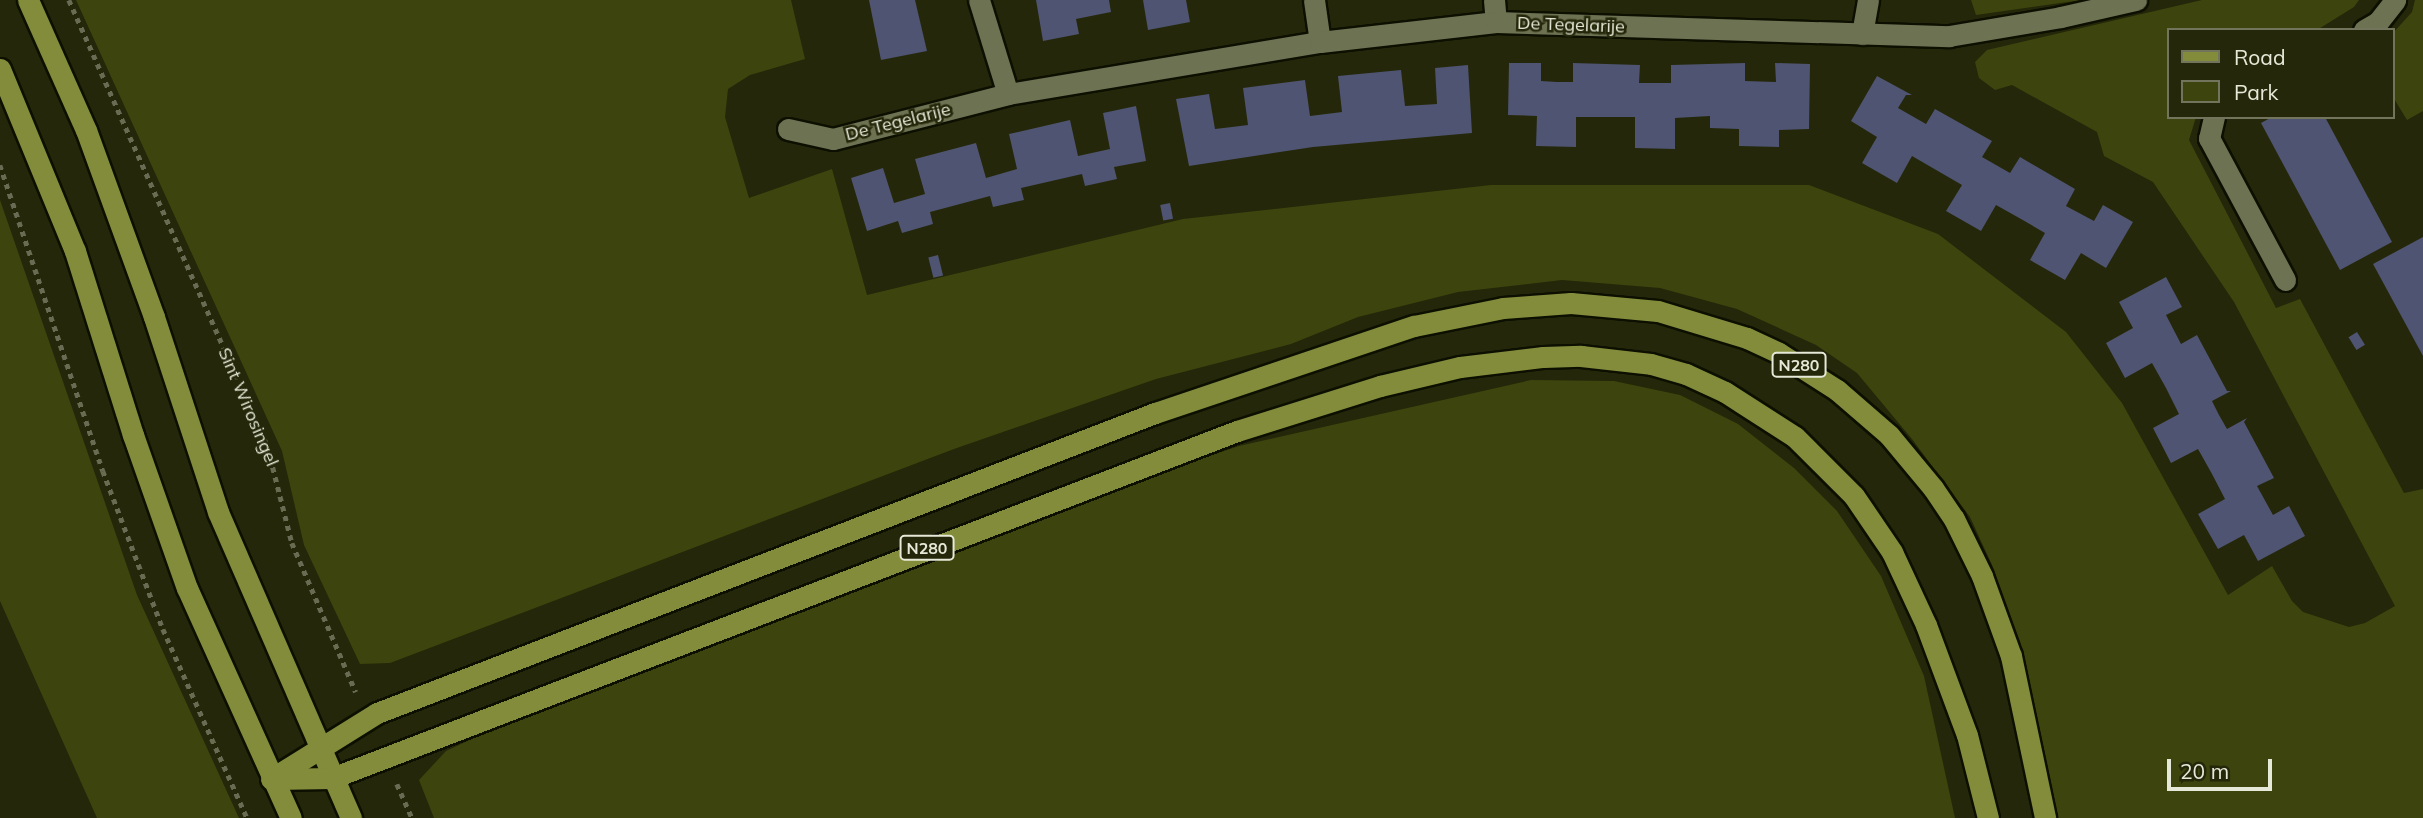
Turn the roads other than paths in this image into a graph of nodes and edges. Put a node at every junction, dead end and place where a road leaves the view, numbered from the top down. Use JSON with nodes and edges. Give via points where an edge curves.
{"nodes":[{"id":1,"x":28,"y":0,"type":"edge"},
{"id":2,"x":979,"y":0,"type":"edge"},
{"id":3,"x":1314,"y":0,"type":"edge"},
{"id":4,"x":1494,"y":0,"type":"edge"},
{"id":5,"x":1868,"y":0,"type":"edge"},
{"id":6,"x":2136,"y":0,"type":"edge"},
{"id":7,"x":2395,"y":0,"type":"edge"},
{"id":8,"x":1496,"y":22,"type":"junction"},
{"id":9,"x":2368,"y":28,"type":"edge"},
{"id":10,"x":1862,"y":34,"type":"junction"},
{"id":11,"x":1320,"y":41,"type":"junction"},
{"id":12,"x":0,"y":69,"type":"edge"},
{"id":13,"x":1008,"y":94,"type":"junction"},
{"id":14,"x":2214,"y":119,"type":"edge"},
{"id":15,"x":788,"y":129,"type":"dead end"},
{"id":16,"x":2285,"y":280,"type":"dead end"},
{"id":17,"x":320,"y":748,"type":"junction"},
{"id":18,"x":1976,"y":762,"type":"junction"},
{"id":19,"x":332,"y":778,"type":"junction"},
{"id":20,"x":271,"y":779,"type":"junction"},
{"id":21,"x":291,"y":818,"type":"edge"},
{"id":22,"x":351,"y":818,"type":"edge"},
{"id":23,"x":1976,"y":818,"type":"edge"},
{"id":24,"x":1988,"y":818,"type":"edge"},
{"id":25,"x":2045,"y":818,"type":"edge"}],
"edges":[{"from":1,"to":17,"type":"main road","via":[[86,130],[218,512]]},
{"from":2,"to":13,"type":"street"},
{"from":3,"to":11,"type":"street"},
{"from":4,"to":8,"type":"street"},
{"from":5,"to":10,"type":"street"},
{"from":6,"to":10,"type":"street","name":"De Tegelarije","via":[[1949,36]]},
{"from":7,"to":9,"type":"street"},
{"from":8,"to":10,"type":"street","name":"De Tegelarije"},
{"from":8,"to":11,"type":"street","name":"De Tegelarije"},
{"from":11,"to":13,"type":"street","name":"De Tegelarije"},
{"from":12,"to":20,"type":"main road","via":[[75,251],[187,588]]},
{"from":13,"to":15,"type":"street","name":"De Tegelarije","via":[[833,139]]},
{"from":14,"to":16,"type":"street","via":[[2209,138]]},
{"from":17,"to":19,"type":"main road"},
{"from":17,"to":20,"type":"main road","number":"N280"},
{"from":17,"to":25,"type":"main road","number":"N280","via":[[368,718],[1083,440],[1373,339],[1503,308],[1601,304],[1684,317],[1779,353],[1863,410],[1911,460],[1959,529],[1998,614],[2022,701]]},
{"from":18,"to":19,"type":"main road","number":"N280","via":[[1909,583],[1875,525],[1828,467],[1796,437],[1715,387],[1651,364],[1581,356],[1460,367],[1380,386],[1237,431]]},
{"from":18,"to":23,"type":"main road","number":"N280"},
{"from":18,"to":24,"type":"main road","number":"N280"},
{"from":19,"to":20,"type":"main road","number":"N280"},
{"from":19,"to":22,"type":"main road"},
{"from":20,"to":21,"type":"main road"}]}
